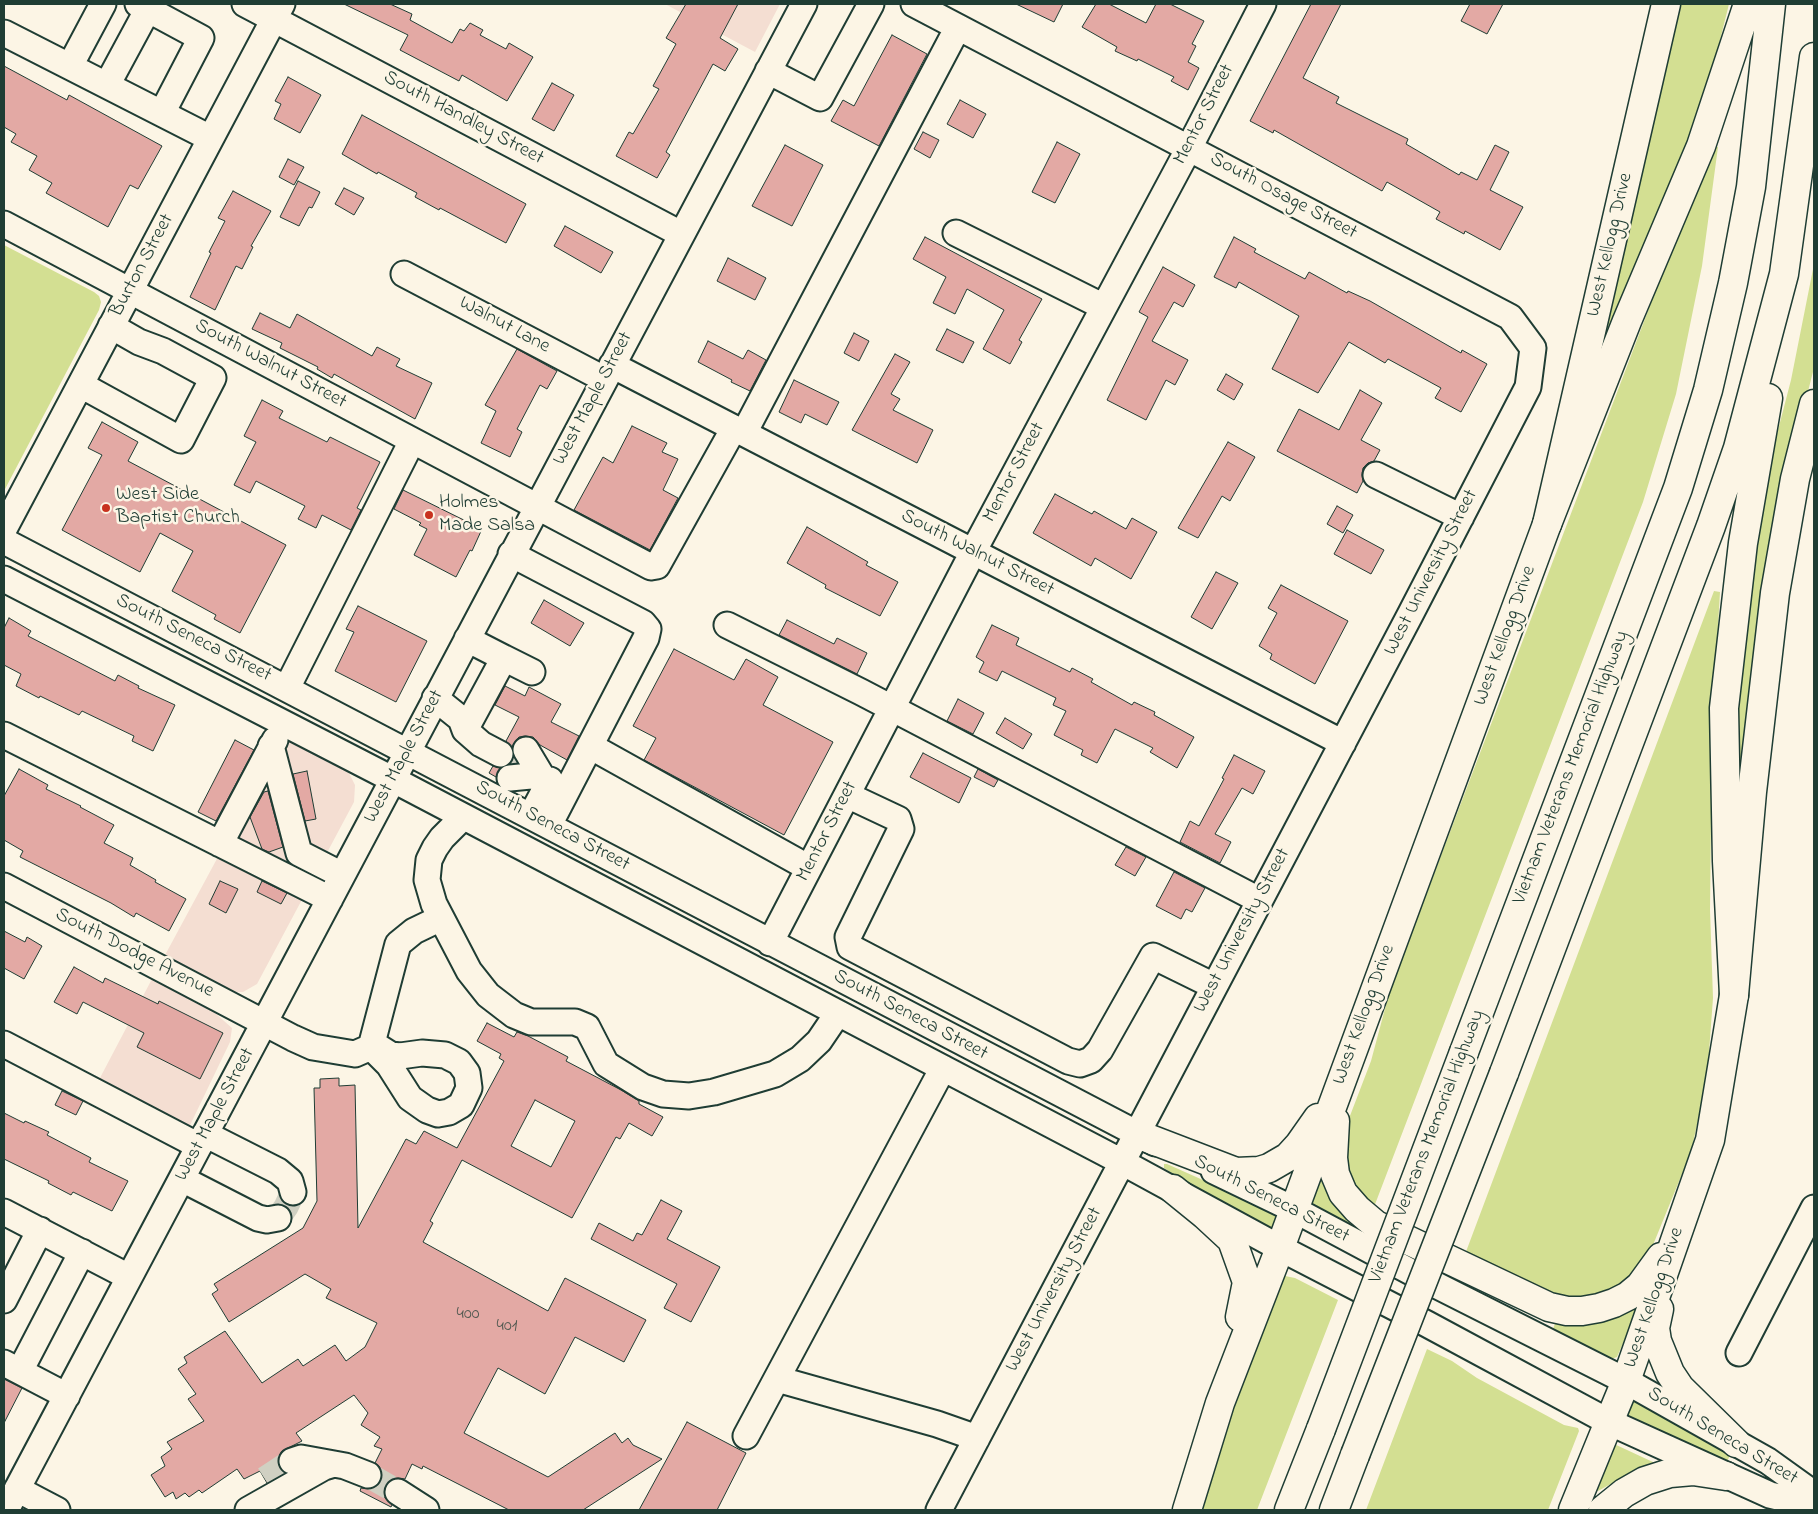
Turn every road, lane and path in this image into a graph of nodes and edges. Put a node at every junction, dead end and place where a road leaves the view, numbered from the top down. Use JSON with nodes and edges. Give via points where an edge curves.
{"nodes":[{"id":1,"x":103,"y":4,"type":"edge"},
{"id":2,"x":245,"y":4,"type":"edge"},
{"id":3,"x":804,"y":4,"type":"edge"},
{"id":4,"x":871,"y":4,"type":"edge"},
{"id":5,"x":914,"y":4,"type":"edge"},
{"id":6,"x":1263,"y":4,"type":"edge"},
{"id":7,"x":1666,"y":4,"type":"edge"},
{"id":8,"x":1748,"y":4,"type":"edge"},
{"id":9,"x":1771,"y":4,"type":"edge"},
{"id":10,"x":143,"y":6,"type":"edge"},
{"id":11,"x":278,"y":11,"type":"edge"},
{"id":12,"x":958,"y":26,"type":"junction"},
{"id":13,"x":4,"y":33,"type":"edge"},
{"id":14,"x":1814,"y":57,"type":"edge"},
{"id":15,"x":70,"y":66,"type":"junction"},
{"id":16,"x":768,"y":71,"type":"junction"},
{"id":17,"x":107,"y":85,"type":"junction"},
{"id":18,"x":162,"y":114,"type":"junction"},
{"id":19,"x":210,"y":138,"type":"junction"},
{"id":20,"x":1189,"y":148,"type":"junction"},
{"id":21,"x":4,"y":224,"type":"edge"},
{"id":22,"x":956,"y":233,"type":"dead end"},
{"id":23,"x":682,"y":234,"type":"junction"},
{"id":24,"x":404,"y":274,"type":"dead end"},
{"id":25,"x":1784,"y":274,"type":"junction"},
{"id":26,"x":129,"y":291,"type":"junction"},
{"id":27,"x":1104,"y":307,"type":"junction"},
{"id":28,"x":111,"y":326,"type":"junction"},
{"id":29,"x":1533,"y":348,"type":"joint"},
{"id":30,"x":608,"y":372,"type":"junction"},
{"id":31,"x":81,"y":385,"type":"junction"},
{"id":32,"x":1814,"y":404,"type":"edge"},
{"id":33,"x":739,"y":430,"type":"junction"},
{"id":34,"x":412,"y":441,"type":"junction"},
{"id":35,"x":1376,"y":475,"type":"dead end"},
{"id":36,"x":536,"y":506,"type":"junction"},
{"id":37,"x":1461,"y":517,"type":"junction"},
{"id":38,"x":1547,"y":524,"type":"junction"},
{"id":39,"x":4,"y":529,"type":"edge"},
{"id":40,"x":4,"y":541,"type":"edge"},
{"id":41,"x":973,"y":552,"type":"junction"},
{"id":42,"x":512,"y":554,"type":"junction"},
{"id":43,"x":4,"y":578,"type":"edge"},
{"id":44,"x":728,"y":625,"type":"dead end"},
{"id":45,"x":467,"y":639,"type":"junction"},
{"id":46,"x":504,"y":658,"type":"junction"},
{"id":47,"x":532,"y":672,"type":"dead end"},
{"id":48,"x":287,"y":688,"type":"junction"},
{"id":49,"x":436,"y":698,"type":"junction"},
{"id":50,"x":892,"y":709,"type":"junction"},
{"id":51,"x":283,"y":723,"type":"junction"},
{"id":52,"x":4,"y":735,"type":"edge"},
{"id":53,"x":1342,"y":743,"type":"junction"},
{"id":54,"x":272,"y":746,"type":"junction"},
{"id":55,"x":590,"y":746,"type":"junction"},
{"id":56,"x":408,"y":750,"type":"junction"},
{"id":57,"x":500,"y":754,"type":"junction"},
{"id":58,"x":392,"y":779,"type":"junction"},
{"id":59,"x":553,"y":782,"type":"junction"},
{"id":60,"x":847,"y":795,"type":"junction"},
{"id":61,"x":464,"y":816,"type":"junction"},
{"id":62,"x":540,"y":821,"type":"junction"},
{"id":63,"x":220,"y":844,"type":"junction"},
{"id":64,"x":299,"y":852,"type":"junction"},
{"id":65,"x":264,"y":866,"type":"junction"},
{"id":66,"x":809,"y":868,"type":"junction"},
{"id":67,"x":342,"y":875,"type":"junction"},
{"id":68,"x":4,"y":886,"type":"edge"},
{"id":69,"x":330,"y":899,"type":"junction"},
{"id":70,"x":1259,"y":900,"type":"junction"},
{"id":71,"x":441,"y":918,"type":"junction"},
{"id":72,"x":770,"y":942,"type":"junction"},
{"id":73,"x":888,"y":966,"type":"junction"},
{"id":74,"x":1214,"y":986,"type":"junction"},
{"id":75,"x":1734,"y":995,"type":"junction"},
{"id":76,"x":873,"y":996,"type":"junction"},
{"id":77,"x":838,"y":1013,"type":"junction"},
{"id":78,"x":265,"y":1022,"type":"junction"},
{"id":79,"x":994,"y":1022,"type":"junction"},
{"id":80,"x":4,"y":1044,"type":"edge"},
{"id":81,"x":980,"y":1052,"type":"junction"},
{"id":82,"x":943,"y":1068,"type":"junction"},
{"id":83,"x":1337,"y":1090,"type":"junction"},
{"id":84,"x":1137,"y":1134,"type":"junction"},
{"id":85,"x":202,"y":1140,"type":"junction"},
{"id":86,"x":1122,"y":1162,"type":"junction"},
{"id":87,"x":182,"y":1179,"type":"junction"},
{"id":88,"x":1173,"y":1189,"type":"junction"},
{"id":89,"x":292,"y":1192,"type":"dead end"},
{"id":90,"x":1814,"y":1208,"type":"edge"},
{"id":91,"x":1295,"y":1210,"type":"junction"},
{"id":92,"x":4,"y":1212,"type":"edge"},
{"id":93,"x":278,"y":1218,"type":"dead end"},
{"id":94,"x":40,"y":1230,"type":"junction"},
{"id":95,"x":1675,"y":1239,"type":"junction"},
{"id":96,"x":1280,"y":1248,"type":"junction"},
{"id":97,"x":82,"y":1252,"type":"junction"},
{"id":98,"x":129,"y":1277,"type":"junction"},
{"id":99,"x":4,"y":1300,"type":"edge"},
{"id":100,"x":1739,"y":1353,"type":"dead end"},
{"id":101,"x":12,"y":1367,"type":"edge"},
{"id":102,"x":777,"y":1379,"type":"junction"},
{"id":103,"x":1626,"y":1381,"type":"junction"},
{"id":104,"x":67,"y":1396,"type":"junction"},
{"id":105,"x":1220,"y":1403,"type":"junction"},
{"id":106,"x":1609,"y":1422,"type":"junction"},
{"id":107,"x":746,"y":1436,"type":"dead end"},
{"id":108,"x":977,"y":1438,"type":"junction"},
{"id":109,"x":1736,"y":1443,"type":"junction"},
{"id":110,"x":292,"y":1460,"type":"tunnel mouth"},
{"id":111,"x":334,"y":1464,"type":"junction"},
{"id":112,"x":368,"y":1475,"type":"tunnel mouth"},
{"id":113,"x":1726,"y":1476,"type":"junction"},
{"id":114,"x":265,"y":1479,"type":"tunnel mouth"},
{"id":115,"x":398,"y":1492,"type":"tunnel mouth"},
{"id":116,"x":1814,"y":1494,"type":"edge"},
{"id":117,"x":12,"y":1500,"type":"edge"},
{"id":118,"x":1814,"y":1506,"type":"edge"},
{"id":119,"x":253,"y":1507,"type":"edge"},
{"id":120,"x":57,"y":1510,"type":"edge"},
{"id":121,"x":426,"y":1510,"type":"edge"},
{"id":122,"x":939,"y":1510,"type":"edge"},
{"id":123,"x":1187,"y":1510,"type":"edge"},
{"id":124,"x":1290,"y":1510,"type":"edge"},
{"id":125,"x":1334,"y":1510,"type":"edge"},
{"id":126,"x":1573,"y":1510,"type":"edge"},
{"id":127,"x":1603,"y":1510,"type":"edge"}],
"edges":[{"from":1,"to":15,"type":"street"},
{"from":2,"to":11,"type":"street","name":"South Handley Street"},
{"from":3,"to":16,"type":"street","name":"West Maple Street"},
{"from":4,"to":16,"type":"street","via":[[820,98]]},
{"from":5,"to":12,"type":"street","name":"South Osage Street"},
{"from":6,"to":20,"type":"street","name":"Mentor Street"},
{"from":7,"to":38,"type":"main road","name":"West Kellogg Drive"},
{"from":8,"to":38,"type":"main road","via":[[1702,146],[1627,321]]},
{"from":9,"to":124,"type":"main road","name":"Vietnam Veterans Memorial Highway","bridge":true,"via":[[1751,187],[1733,283],[1708,390],[1678,488]]},
{"from":10,"to":17,"type":"street"},
{"from":10,"to":18,"type":"street","via":[[201,38]]},
{"from":11,"to":19,"type":"street","name":"Burton Street"},
{"from":11,"to":23,"type":"street","name":"South Handley Street"},
{"from":12,"to":20,"type":"street","name":"South Osage Street"},
{"from":12,"to":33,"type":"street"},
{"from":13,"to":15,"type":"street"},
{"from":14,"to":25,"type":"main road"},
{"from":15,"to":17,"type":"street"},
{"from":16,"to":23,"type":"street","name":"West Maple Street"},
{"from":17,"to":18,"type":"street"},
{"from":18,"to":19,"type":"street"},
{"from":19,"to":26,"type":"street","name":"Burton Street"},
{"from":20,"to":27,"type":"street","name":"Mentor Street"},
{"from":20,"to":29,"type":"street","name":"South Osage Street","via":[[1510,316]]},
{"from":21,"to":26,"type":"street","name":"South Walnut Street"},
{"from":22,"to":27,"type":"street"},
{"from":23,"to":30,"type":"street","name":"West Maple Street"},
{"from":24,"to":30,"type":"street","name":"Walnut Lane"},
{"from":25,"to":75,"type":"main road","via":[[1774,363],[1743,543],[1724,708]]},
{"from":25,"to":125,"type":"main road","bridge":true,"via":[[1738,448],[1711,526]]},
{"from":26,"to":28,"type":"street","name":"Burton Street"},
{"from":26,"to":34,"type":"street","name":"South Walnut Street"},
{"from":27,"to":41,"type":"street","name":"Mentor Street"},
{"from":28,"to":31,"type":"street","name":"Burton Street"},
{"from":28,"to":31,"type":"street","via":[[213,378],[181,440]]},
{"from":29,"to":37,"type":"street","name":"West University Street","via":[[1528,387]]},
{"from":30,"to":33,"type":"street","name":"South Walnut Street"},
{"from":30,"to":36,"type":"street","name":"West Maple Street"},
{"from":31,"to":39,"type":"street","name":"Burton Street"},
{"from":32,"to":75,"type":"main road","name":"West Kellogg Drive","via":[[1794,479],[1776,593],[1752,792]]},
{"from":33,"to":36,"type":"street","name":"South Walnut Street","via":[[657,566],[651,567]]},
{"from":33,"to":41,"type":"street","name":"South Walnut Street"},
{"from":34,"to":36,"type":"street","name":"South Walnut Street"},
{"from":34,"to":48,"type":"street"},
{"from":35,"to":37,"type":"street"},
{"from":36,"to":42,"type":"street","name":"West Maple Street"},
{"from":37,"to":53,"type":"street","name":"West University Street"},
{"from":38,"to":83,"type":"main road","name":"West Kellogg Drive"},
{"from":40,"to":48,"type":"street","name":"South Seneca Street"},
{"from":41,"to":50,"type":"street","name":"Mentor Street"},
{"from":41,"to":53,"type":"street","name":"South Walnut Street"},
{"from":42,"to":45,"type":"street","name":"West Maple Street"},
{"from":42,"to":55,"type":"street","via":[[643,623],[648,629]]},
{"from":43,"to":51,"type":"street","name":"South Seneca Street"},
{"from":44,"to":50,"type":"street"},
{"from":45,"to":46,"type":"street"},
{"from":45,"to":49,"type":"street","name":"West Maple Street"},
{"from":46,"to":47,"type":"street"},
{"from":46,"to":57,"type":"street"},
{"from":48,"to":56,"type":"street","name":"South Seneca Street"},
{"from":49,"to":56,"type":"street","name":"West Maple Street"},
{"from":49,"to":57,"type":"street"},
{"from":50,"to":60,"type":"street","name":"Mentor Street"},
{"from":50,"to":70,"type":"street"},
{"from":51,"to":54,"type":"street"},
{"from":51,"to":58,"type":"street","name":"South Seneca Street"},
{"from":52,"to":63,"type":"street"},
{"from":53,"to":70,"type":"street","name":"West University Street"},
{"from":54,"to":63,"type":"street"},
{"from":54,"to":64,"type":"street"},
{"from":55,"to":59,"type":"street"},
{"from":55,"to":66,"type":"street"},
{"from":56,"to":58,"type":"street","name":"West Maple Street"},
{"from":56,"to":62,"type":"street","name":"South Seneca Street"},
{"from":57,"to":59,"type":"street"},
{"from":58,"to":61,"type":"street","name":"South Seneca Street"},
{"from":58,"to":67,"type":"street","name":"West Maple Street"},
{"from":59,"to":62,"type":"street"},
{"from":60,"to":66,"type":"street","name":"Mentor Street"},
{"from":60,"to":73,"type":"street","via":[[898,819],[902,830],[848,937],[850,947]]},
{"from":61,"to":71,"type":"street","via":[[442,838],[429,860],[427,880]]},
{"from":61,"to":77,"type":"street","name":"South Seneca Street"},
{"from":62,"to":72,"type":"street","name":"South Seneca Street"},
{"from":63,"to":65,"type":"street"},
{"from":64,"to":65,"type":"street"},
{"from":64,"to":67,"type":"street"},
{"from":65,"to":69,"type":"street"},
{"from":66,"to":72,"type":"street","name":"Mentor Street"},
{"from":67,"to":69,"type":"street","name":"West Maple Street"},
{"from":68,"to":78,"type":"street","name":"South Dodge Avenue"},
{"from":69,"to":78,"type":"street","name":"West Maple Street"},
{"from":70,"to":74,"type":"street","name":"West University Street"},
{"from":71,"to":77,"type":"street","via":[[469,971],[488,995],[514,1015],[531,1022],[575,1022],[587,1027],[606,1064],[643,1087],[663,1094],[689,1096],[714,1092],[775,1074],[800,1059],[819,1042]]},
{"from":71,"to":78,"type":"street","name":"South Dodge Avenue","via":[[414,931],[398,944],[372,1045],[355,1054],[313,1047]]},
{"from":72,"to":76,"type":"street","name":"South Seneca Street"},
{"from":73,"to":76,"type":"street"},
{"from":73,"to":79,"type":"street"},
{"from":74,"to":79,"type":"street","via":[[1153,956],[1100,1050],[1091,1060],[1080,1064],[1068,1061]]},
{"from":74,"to":84,"type":"street","name":"West University Street"},
{"from":75,"to":95,"type":"main road","name":"West Kellogg Drive","via":[[1710,1140]]},
{"from":76,"to":81,"type":"street","name":"South Seneca Street"},
{"from":77,"to":82,"type":"street","name":"South Seneca Street"},
{"from":78,"to":85,"type":"street","name":"West Maple Street"},
{"from":79,"to":81,"type":"street"},
{"from":80,"to":85,"type":"street"},
{"from":81,"to":84,"type":"street","name":"South Seneca Street"},
{"from":82,"to":86,"type":"street","name":"South Seneca Street"},
{"from":82,"to":102,"type":"street"},
{"from":83,"to":84,"type":"main road","via":[[1288,1157],[1259,1171],[1236,1172]]},
{"from":83,"to":91,"type":"main road","name":"West Kellogg Drive"},
{"from":83,"to":95,"type":"main road","via":[[1335,1174],[1343,1193],[1357,1209],[1376,1225],[1549,1307],[1582,1311],[1628,1296],[1640,1286]]},
{"from":84,"to":86,"type":"street","name":"West University Street"},
{"from":84,"to":91,"type":"street","name":"South Seneca Street"},
{"from":85,"to":87,"type":"street","name":"West Maple Street"},
{"from":85,"to":89,"type":"street","via":[[278,1171],[290,1181]]},
{"from":86,"to":88,"type":"street","name":"South Seneca Street"},
{"from":86,"to":108,"type":"street","name":"West University Street"},
{"from":87,"to":93,"type":"street","via":[[258,1218]]},
{"from":87,"to":98,"type":"street","name":"West Maple Street"},
{"from":88,"to":96,"type":"street","name":"South Seneca Street"},
{"from":88,"to":105,"type":"main road","via":[[1232,1240],[1247,1282]]},
{"from":90,"to":100,"type":"street"},
{"from":91,"to":96,"type":"main road","name":"West Kellogg Drive"},
{"from":91,"to":103,"type":"street","name":"South Seneca Street"},
{"from":92,"to":94,"type":"street"},
{"from":94,"to":97,"type":"street"},
{"from":94,"to":99,"type":"street"},
{"from":95,"to":103,"type":"main road","name":"West Kellogg Drive"},
{"from":95,"to":109,"type":"main road","via":[[1658,1311],[1657,1341],[1680,1388]]},
{"from":96,"to":105,"type":"main road","name":"West Kellogg Drive"},
{"from":96,"to":106,"type":"street","name":"South Seneca Street"},
{"from":97,"to":98,"type":"street"},
{"from":97,"to":101,"type":"street"},
{"from":98,"to":104,"type":"street","name":"West Maple Street"},
{"from":101,"to":104,"type":"street"},
{"from":102,"to":107,"type":"street"},
{"from":102,"to":108,"type":"street"},
{"from":103,"to":106,"type":"main road","name":"West Kellogg Drive"},
{"from":103,"to":109,"type":"street","name":"South Seneca Street"},
{"from":104,"to":117,"type":"street","name":"West Maple Street"},
{"from":105,"to":123,"type":"main road"},
{"from":106,"to":113,"type":"street","name":"South Seneca Street"},
{"from":106,"to":126,"type":"main road","name":"West Kellogg Drive"},
{"from":108,"to":122,"type":"street","name":"West University Street"},
{"from":109,"to":116,"type":"street","name":"South Seneca Street"},
{"from":110,"to":111,"type":"street","via":[[301,1458]]},
{"from":111,"to":112,"type":"street"},
{"from":111,"to":119,"type":"street"},
{"from":113,"to":118,"type":"street","name":"South Seneca Street","via":[[1770,1495]]},
{"from":113,"to":127,"type":"main road","via":[[1693,1471],[1670,1473],[1645,1481]]},
{"from":114,"to":119,"type":"street"},
{"from":115,"to":121,"type":"street"},
{"from":117,"to":120,"type":"street"}]}
